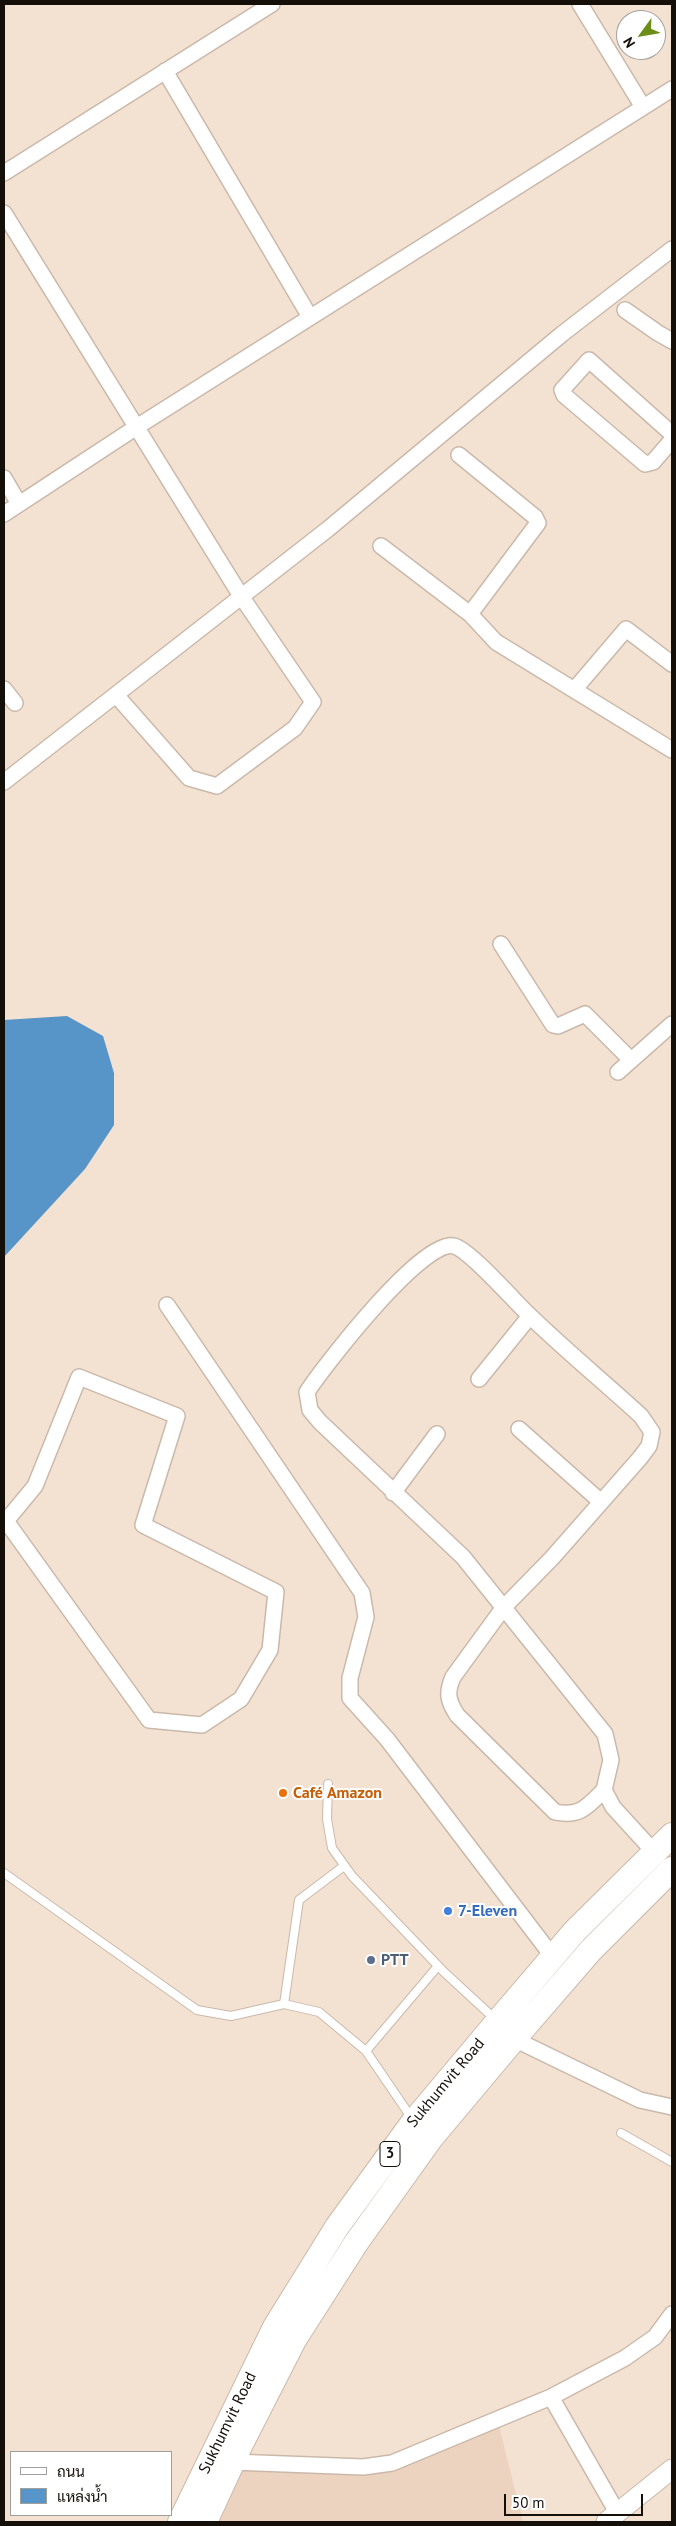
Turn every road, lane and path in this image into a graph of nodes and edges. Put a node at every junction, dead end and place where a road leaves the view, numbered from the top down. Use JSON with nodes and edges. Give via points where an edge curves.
{"nodes":[{"id":1,"x":272,"y":4,"type":"edge"},
{"id":2,"x":580,"y":4,"type":"edge"},
{"id":3,"x":165,"y":71,"type":"junction"},
{"id":4,"x":672,"y":88,"type":"edge"},
{"id":5,"x":643,"y":107,"type":"junction"},
{"id":6,"x":4,"y":173,"type":"edge"},
{"id":7,"x":4,"y":213,"type":"edge"},
{"id":8,"x":672,"y":249,"type":"edge"},
{"id":9,"x":625,"y":310,"type":"dead end"},
{"id":10,"x":310,"y":317,"type":"junction"},
{"id":11,"x":672,"y":341,"type":"edge"},
{"id":12,"x":135,"y":428,"type":"junction"},
{"id":13,"x":672,"y":434,"type":"edge"},
{"id":14,"x":672,"y":440,"type":"edge"},
{"id":15,"x":459,"y":455,"type":"dead end"},
{"id":16,"x":4,"y":478,"type":"edge"},
{"id":17,"x":19,"y":504,"type":"junction"},
{"id":18,"x":4,"y":514,"type":"edge"},
{"id":19,"x":381,"y":546,"type":"dead end"},
{"id":20,"x":241,"y":596,"type":"junction"},
{"id":21,"x":470,"y":614,"type":"junction"},
{"id":22,"x":672,"y":664,"type":"edge"},
{"id":23,"x":4,"y":689,"type":"edge"},
{"id":24,"x":574,"y":690,"type":"junction"},
{"id":25,"x":116,"y":695,"type":"junction"},
{"id":26,"x":15,"y":703,"type":"dead end"},
{"id":27,"x":672,"y":750,"type":"edge"},
{"id":28,"x":4,"y":782,"type":"edge"},
{"id":29,"x":501,"y":944,"type":"dead end"},
{"id":30,"x":672,"y":1024,"type":"edge"},
{"id":31,"x":632,"y":1060,"type":"junction"},
{"id":32,"x":618,"y":1072,"type":"dead end"},
{"id":33,"x":167,"y":1305,"type":"dead end"},
{"id":34,"x":530,"y":1316,"type":"junction"},
{"id":35,"x":479,"y":1379,"type":"dead end"},
{"id":36,"x":519,"y":1429,"type":"dead end"},
{"id":37,"x":437,"y":1434,"type":"dead end"},
{"id":38,"x":393,"y":1493,"type":"junction"},
{"id":39,"x":600,"y":1501,"type":"junction"},
{"id":40,"x":5,"y":1519,"type":"edge"},
{"id":41,"x":504,"y":1607,"type":"junction"},
{"id":42,"x":328,"y":1784,"type":"dead end"},
{"id":43,"x":604,"y":1790,"type":"junction"},
{"id":44,"x":672,"y":1835,"type":"edge"},
{"id":45,"x":655,"y":1853,"type":"junction"},
{"id":46,"x":344,"y":1866,"type":"junction"},
{"id":47,"x":672,"y":1869,"type":"edge"},
{"id":48,"x":4,"y":1873,"type":"edge"},
{"id":49,"x":553,"y":1957,"type":"junction"},
{"id":50,"x":438,"y":1966,"type":"junction"},
{"id":51,"x":284,"y":2004,"type":"junction"},
{"id":52,"x":498,"y":2021,"type":"junction"},
{"id":53,"x":514,"y":2039,"type":"junction"},
{"id":54,"x":366,"y":2052,"type":"junction"},
{"id":55,"x":672,"y":2107,"type":"edge"},
{"id":56,"x":414,"y":2121,"type":"junction"},
{"id":57,"x":621,"y":2133,"type":"dead end"},
{"id":58,"x":672,"y":2162,"type":"edge"},
{"id":59,"x":672,"y":2314,"type":"edge"},
{"id":60,"x":551,"y":2397,"type":"junction"},
{"id":61,"x":223,"y":2457,"type":"junction"},
{"id":62,"x":672,"y":2469,"type":"edge"},
{"id":63,"x":612,"y":2518,"type":"edge"},
{"id":64,"x":180,"y":2522,"type":"edge"},
{"id":65,"x":205,"y":2522,"type":"edge"}],
"edges":[{"from":1,"to":3,"type":"street"},
{"from":2,"to":5,"type":"street"},
{"from":3,"to":6,"type":"street"},
{"from":3,"to":10,"type":"street"},
{"from":4,"to":5,"type":"street"},
{"from":5,"to":10,"type":"street"},
{"from":7,"to":12,"type":"street"},
{"from":8,"to":20,"type":"street","via":[[562,334],[328,529]]},
{"from":9,"to":11,"type":"street"},
{"from":10,"to":12,"type":"street"},
{"from":12,"to":17,"type":"street"},
{"from":12,"to":20,"type":"street"},
{"from":13,"to":14,"type":"street","via":[[589,360],[562,390],[645,464],[653,462]]},
{"from":15,"to":21,"type":"street","via":[[536,517],[538,523]]},
{"from":16,"to":17,"type":"street"},
{"from":17,"to":18,"type":"street"},
{"from":19,"to":21,"type":"street"},
{"from":20,"to":25,"type":"street"},
{"from":20,"to":25,"type":"street","via":[[313,702],[295,728],[217,786],[189,778]]},
{"from":21,"to":24,"type":"street","via":[[496,642]]},
{"from":22,"to":24,"type":"street","via":[[626,630]]},
{"from":23,"to":26,"type":"street"},
{"from":24,"to":27,"type":"street"},
{"from":25,"to":28,"type":"street"},
{"from":29,"to":31,"type":"street","via":[[553,1025],[558,1026],[585,1014]]},
{"from":30,"to":31,"type":"street"},
{"from":31,"to":32,"type":"street"},
{"from":33,"to":49,"type":"street","via":[[362,1593],[366,1617],[350,1678],[350,1698],[387,1739]]},
{"from":34,"to":35,"type":"street"},
{"from":34,"to":38,"type":"street","via":[[467,1254],[454,1246],[443,1246],[374,1305],[323,1368],[307,1392],[310,1410]]},
{"from":34,"to":39,"type":"street","via":[[641,1416],[652,1432],[649,1446]]},
{"from":36,"to":39,"type":"street"},
{"from":37,"to":38,"type":"street"},
{"from":38,"to":41,"type":"street","via":[[463,1557]]},
{"from":39,"to":41,"type":"street","via":[[552,1558]]},
{"from":40,"to":40,"type":"street","via":[[35,1486],[79,1377],[177,1416],[143,1525],[276,1592],[270,1650],[241,1699],[202,1725],[149,1720]]},
{"from":41,"to":43,"type":"street","via":[[605,1734],[611,1760]]},
{"from":41,"to":43,"type":"street","via":[[453,1677],[448,1688],[449,1701],[457,1715],[555,1812],[576,1813]]},
{"from":42,"to":46,"type":"lane","via":[[327,1819],[332,1848]]},
{"from":43,"to":45,"type":"street","via":[[613,1807]]},
{"from":44,"to":45,"type":"main road","name":"Sukhumvit Road","number":"3"},
{"from":45,"to":49,"type":"main road","name":"Sukhumvit Road","number":"3"},
{"from":46,"to":50,"type":"lane"},
{"from":46,"to":51,"type":"lane","via":[[299,1900]]},
{"from":47,"to":53,"type":"main road","name":"Sukhumvit Road","number":"3","via":[[591,1950]]},
{"from":48,"to":51,"type":"lane","via":[[197,2010],[231,2016]]},
{"from":49,"to":52,"type":"main road","name":"Sukhumvit Road","number":"3"},
{"from":50,"to":52,"type":"lane"},
{"from":50,"to":54,"type":"lane"},
{"from":51,"to":54,"type":"lane","via":[[319,2012]]},
{"from":52,"to":56,"type":"main road","name":"Sukhumvit Road","number":"3"},
{"from":53,"to":55,"type":"street","via":[[640,2100]]},
{"from":53,"to":61,"type":"main road","name":"Sukhumvit Road","number":"3","via":[[431,2138],[356,2243]]},
{"from":54,"to":56,"type":"lane"},
{"from":56,"to":61,"type":"main road","name":"Sukhumvit Road","number":"3","via":[[338,2227],[275,2326]]},
{"from":57,"to":58,"type":"lane"},
{"from":59,"to":60,"type":"street","via":[[655,2337],[625,2358]]},
{"from":60,"to":61,"type":"street","via":[[392,2463],[363,2467]]},
{"from":60,"to":63,"type":"street"},
{"from":61,"to":64,"type":"main road","name":"Sukhumvit Road","number":"3"},
{"from":61,"to":65,"type":"main road","name":"Sukhumvit Road","number":"3"},
{"from":62,"to":63,"type":"street"}]}
